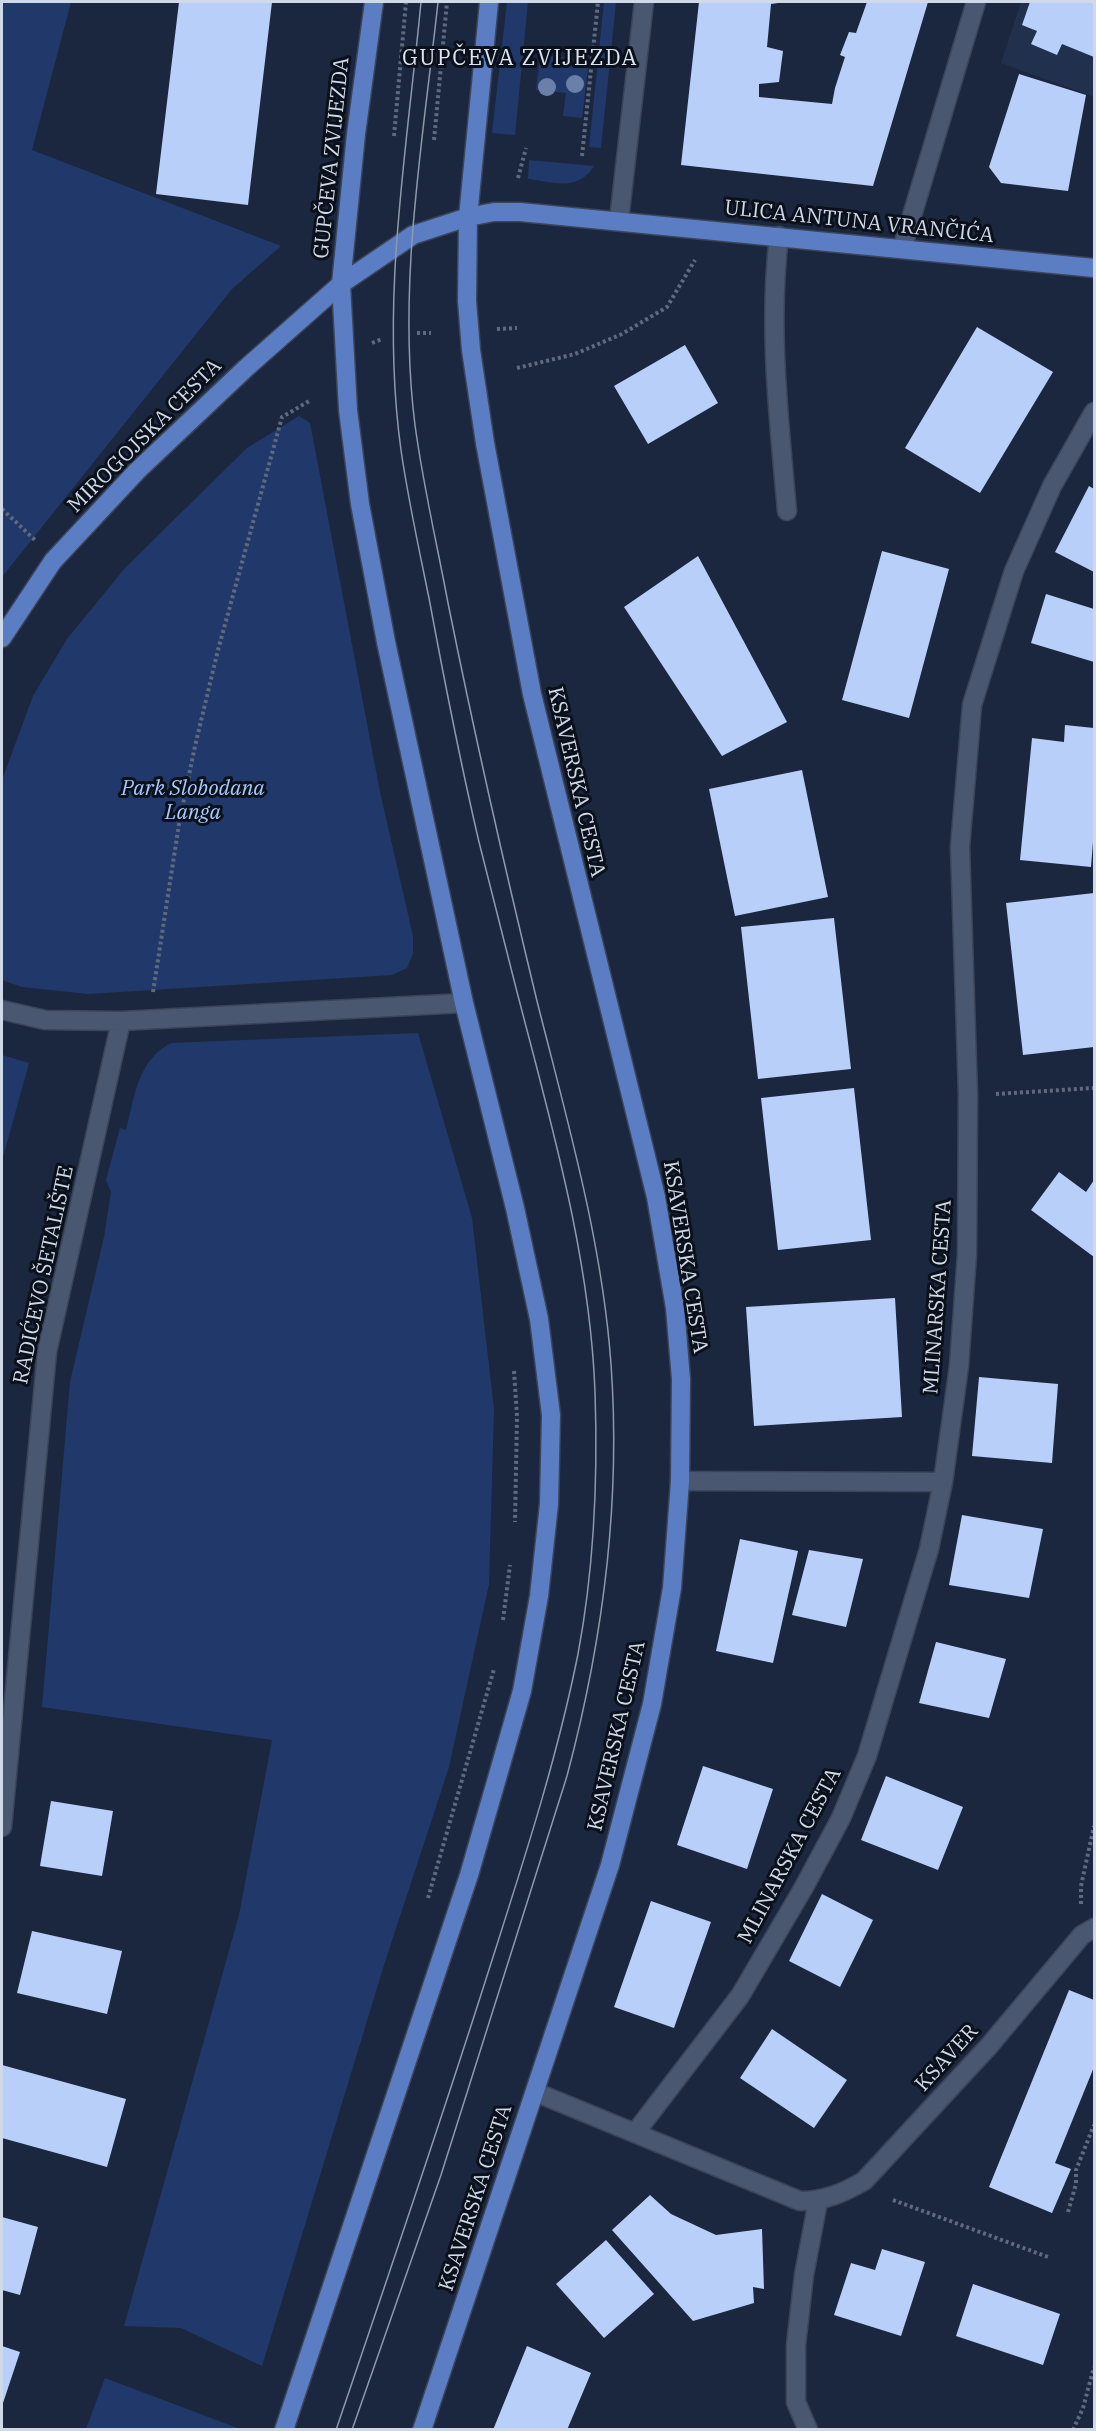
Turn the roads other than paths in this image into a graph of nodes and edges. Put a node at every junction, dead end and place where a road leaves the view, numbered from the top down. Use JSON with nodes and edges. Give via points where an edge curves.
{"nodes":[{"id":1,"x":374,"y":2,"type":"edge"},
{"id":2,"x":489,"y":2,"type":"edge"},
{"id":3,"x":644,"y":2,"type":"edge"},
{"id":4,"x":976,"y":2,"type":"edge"},
{"id":5,"x":468,"y":217,"type":"junction"},
{"id":6,"x":619,"y":220,"type":"junction"},
{"id":7,"x":779,"y":236,"type":"junction"},
{"id":8,"x":902,"y":249,"type":"junction"},
{"id":9,"x":1095,"y":268,"type":"edge"},
{"id":10,"x":341,"y":284,"type":"junction"},
{"id":11,"x":1095,"y":412,"type":"edge"},
{"id":12,"x":787,"y":511,"type":"dead end"},
{"id":13,"x":2,"y":638,"type":"edge"},
{"id":14,"x":464,"y":1003,"type":"junction"},
{"id":15,"x":2,"y":1010,"type":"edge"},
{"id":16,"x":121,"y":1021,"type":"junction"},
{"id":17,"x":680,"y":1481,"type":"junction"},
{"id":18,"x":943,"y":1482,"type":"junction"},
{"id":19,"x":2,"y":1827,"type":"edge"},
{"id":20,"x":1088,"y":1931,"type":"edge"},
{"id":21,"x":535,"y":2092,"type":"junction"},
{"id":22,"x":635,"y":2133,"type":"junction"},
{"id":23,"x":818,"y":2201,"type":"junction"},
{"id":24,"x":284,"y":2430,"type":"edge"},
{"id":25,"x":422,"y":2430,"type":"edge"},
{"id":26,"x":808,"y":2430,"type":"edge"}],
"edges":[{"from":1,"to":10,"type":"main road","name":"GUPČEVA ZVIJEZDA"},
{"from":2,"to":5,"type":"main road"},
{"from":3,"to":6,"type":"street"},
{"from":4,"to":8,"type":"street"},
{"from":5,"to":6,"type":"main road","name":"GUPČEVA ZVIJEZDA","via":[[520,212]]},
{"from":5,"to":10,"type":"main road","name":"GUPČEVA ZVIJEZDA","via":[[413,235]]},
{"from":5,"to":17,"type":"main road","name":"KSAVERSKA CESTA","via":[[469,330],[485,443],[532,694],[656,1197],[675,1308],[681,1379]]},
{"from":6,"to":7,"type":"main road","name":"ULICA ANTUNA VRANČIĆA"},
{"from":7,"to":8,"type":"main road","name":"ULICA ANTUNA VRANČIĆA"},
{"from":7,"to":12,"type":"street","via":[[775,267],[776,383]]},
{"from":8,"to":9,"type":"main road","name":"ULICA ANTUNA VRANČIĆA"},
{"from":10,"to":13,"type":"main road","name":"MIROGOJSKA CESTA","via":[[137,471],[53,561]]},
{"from":10,"to":14,"type":"main road","via":[[344,359],[360,504]]},
{"from":11,"to":18,"type":"street","name":"MLINARSKA CESTA","via":[[1052,486],[1014,571],[972,705],[960,847],[968,1095],[967,1254],[959,1366]]},
{"from":14,"to":16,"type":"street"},
{"from":14,"to":24,"type":"main road","via":[[539,1319],[551,1415],[549,1504],[539,1596],[522,1691],[469,1875]]},
{"from":15,"to":16,"type":"street","via":[[45,1020]]},
{"from":16,"to":19,"type":"street","name":"RADIĆEVO ŠETALIŠTE","via":[[47,1352]]},
{"from":17,"to":18,"type":"street"},
{"from":17,"to":21,"type":"main road","name":"KSAVERSKA CESTA","via":[[672,1588],[652,1704],[610,1865]]},
{"from":18,"to":22,"type":"street","name":"MLINARSKA CESTA","via":[[899,1657],[867,1756],[841,1818],[740,1996]]},
{"from":20,"to":23,"type":"street","name":"KSAVER","via":[[989,2046],[864,2181]]},
{"from":21,"to":22,"type":"street"},
{"from":21,"to":25,"type":"main road","name":"KSAVERSKA CESTA"},
{"from":22,"to":23,"type":"street","via":[[800,2201]]},
{"from":23,"to":26,"type":"street","via":[[796,2345],[796,2402]]}]}
